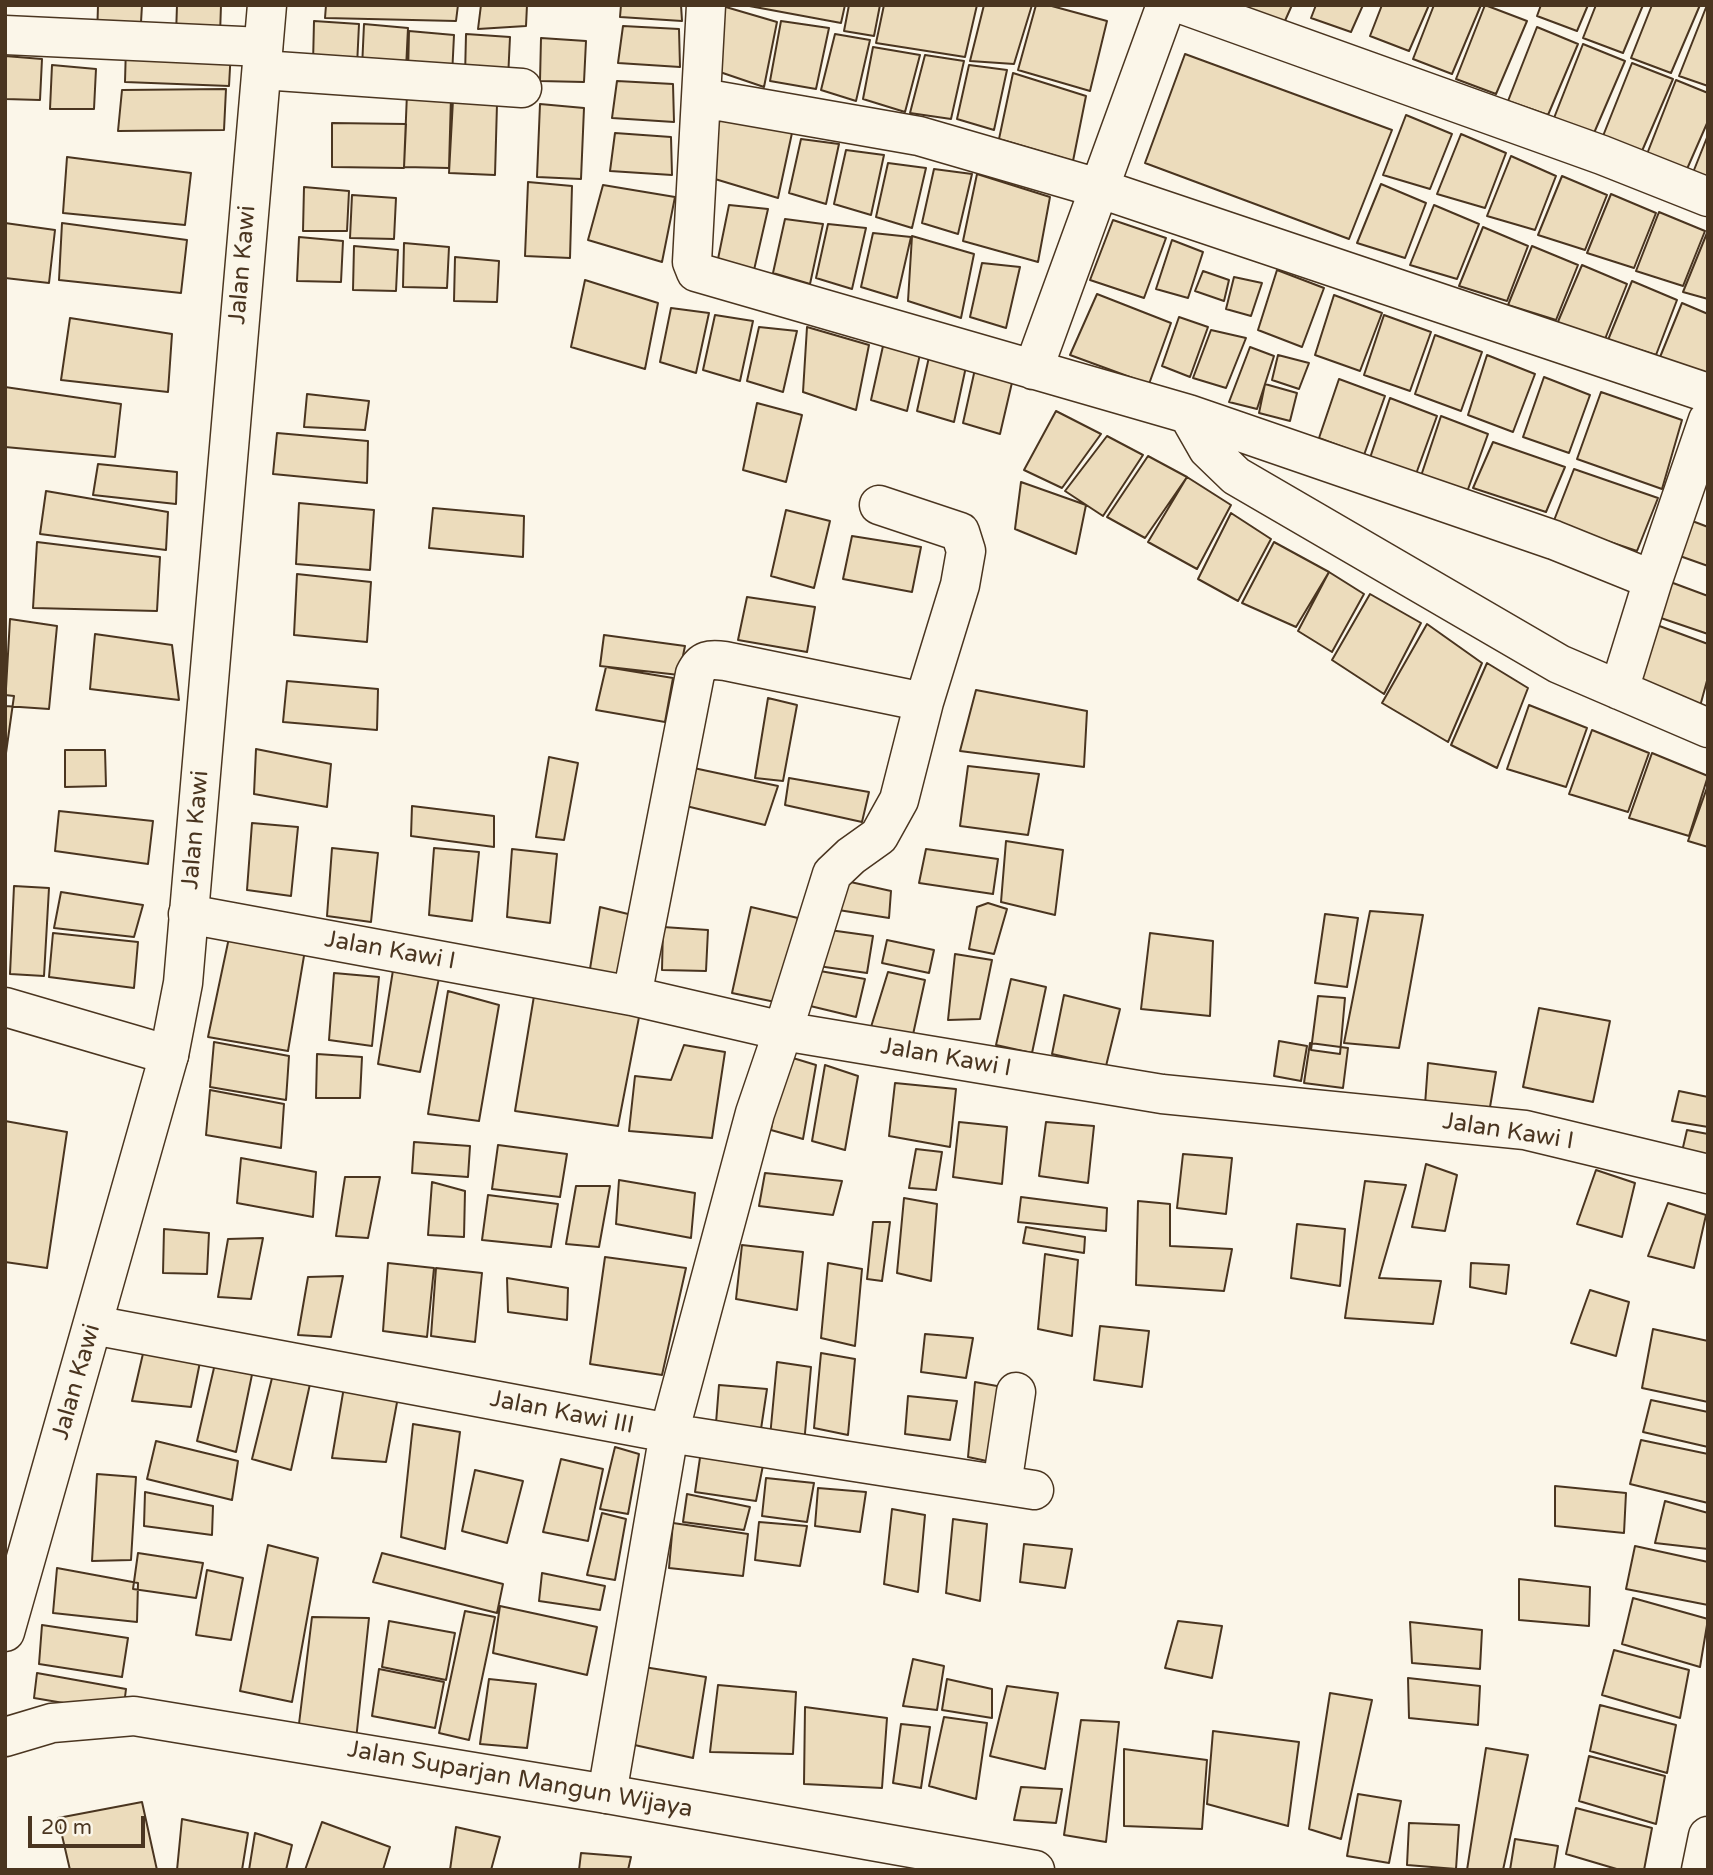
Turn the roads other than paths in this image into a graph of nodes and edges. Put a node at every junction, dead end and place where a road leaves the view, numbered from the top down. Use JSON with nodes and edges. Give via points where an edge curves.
{"nodes":[{"id":1,"x":267,"y":5,"type":"edge"},
{"id":2,"x":706,"y":5,"type":"edge"},
{"id":3,"x":1166,"y":5,"type":"edge"},
{"id":4,"x":1184,"y":5,"type":"edge"},
{"id":5,"x":5,"y":35,"type":"edge"},
{"id":6,"x":263,"y":59,"type":"junction"},
{"id":7,"x":522,"y":89,"type":"dead end"},
{"id":8,"x":702,"y":98,"type":"junction"},
{"id":9,"x":1098,"y":188,"type":"junction"},
{"id":10,"x":1708,"y":197,"type":"edge"},
{"id":11,"x":1033,"y":369,"type":"junction"},
{"id":12,"x":1708,"y":394,"type":"edge"},
{"id":13,"x":1188,"y":414,"type":"junction"},
{"id":14,"x":1708,"y":420,"type":"edge"},
{"id":15,"x":879,"y":505,"type":"dead end"},
{"id":16,"x":1653,"y":580,"type":"junction"},
{"id":17,"x":1619,"y":690,"type":"junction"},
{"id":18,"x":924,"y":702,"type":"junction"},
{"id":19,"x":1708,"y":728,"type":"edge"},
{"id":20,"x":188,"y":915,"type":"junction"},
{"id":21,"x":632,"y":996,"type":"junction"},
{"id":22,"x":5,"y":1007,"type":"edge"},
{"id":23,"x":783,"y":1031,"type":"junction"},
{"id":24,"x":169,"y":1055,"type":"junction"},
{"id":25,"x":1708,"y":1174,"type":"edge"},
{"id":26,"x":93,"y":1325,"type":"junction"},
{"id":27,"x":1016,"y":1392,"type":"dead end"},
{"id":28,"x":669,"y":1433,"type":"junction"},
{"id":29,"x":5,"y":1632,"type":"edge"},
{"id":30,"x":5,"y":1737,"type":"edge"},
{"id":31,"x":607,"y":1794,"type":"junction"},
{"id":32,"x":1708,"y":1836,"type":"edge"},
{"id":33,"x":1035,"y":1870,"type":"edge"},
{"id":34,"x":1700,"y":1870,"type":"edge"}],
"edges":[{"from":1,"to":6,"type":"main road","name":"Jalan Kawi"},
{"from":2,"to":8,"type":"main road"},
{"from":3,"to":9,"type":"main road"},
{"from":4,"to":10,"type":"main road"},
{"from":5,"to":6,"type":"main road"},
{"from":6,"to":7,"type":"main road"},
{"from":6,"to":20,"type":"main road","name":"Jalan Kawi"},
{"from":8,"to":9,"type":"main road","via":[[919,136]]},
{"from":8,"to":11,"type":"main road","via":[[692,262],[696,272]]},
{"from":9,"to":11,"type":"main road"},
{"from":9,"to":12,"type":"main road"},
{"from":11,"to":13,"type":"main road"},
{"from":13,"to":16,"type":"main road","via":[[1554,540]]},
{"from":13,"to":17,"type":"main road","via":[[1208,449],[1236,477],[1559,664]]},
{"from":14,"to":16,"type":"main road"},
{"from":15,"to":18,"type":"main road","via":[[953,528],[964,540],[960,585]]},
{"from":16,"to":17,"type":"main road"},
{"from":17,"to":19,"type":"main road"},
{"from":18,"to":21,"type":"main road","via":[[725,661],[703,662],[695,674]]},
{"from":18,"to":23,"type":"main road","via":[[899,800],[879,836],[832,874]]},
{"from":20,"to":21,"type":"main road","name":"Jalan Kawi I"},
{"from":20,"to":24,"type":"main road","name":"Jalan Kawi","via":[[183,983]]},
{"from":21,"to":23,"type":"main road","name":"Jalan Kawi I"},
{"from":22,"to":24,"type":"main road"},
{"from":23,"to":25,"type":"main road","name":"Jalan Kawi I","via":[[1162,1094],[1525,1130]]},
{"from":23,"to":28,"type":"main road","via":[[755,1113]]},
{"from":24,"to":26,"type":"main road","name":"Jalan Kawi"},
{"from":26,"to":28,"type":"main road","name":"Jalan Kawi III"},
{"from":26,"to":29,"type":"main road","name":"Jalan Kawi"},
{"from":27,"to":28,"type":"main road","name":"Jalan Kawi III","via":[[1018,1487]]},
{"from":28,"to":31,"type":"main road"},
{"from":30,"to":31,"type":"main road","name":"Jalan Suparjan Mangun Wijaya","via":[[52,1723],[134,1716]]},
{"from":31,"to":33,"type":"main road","name":"Jalan Suparjan Mangun Wijaya"},
{"from":32,"to":34,"type":"main road"}]}
